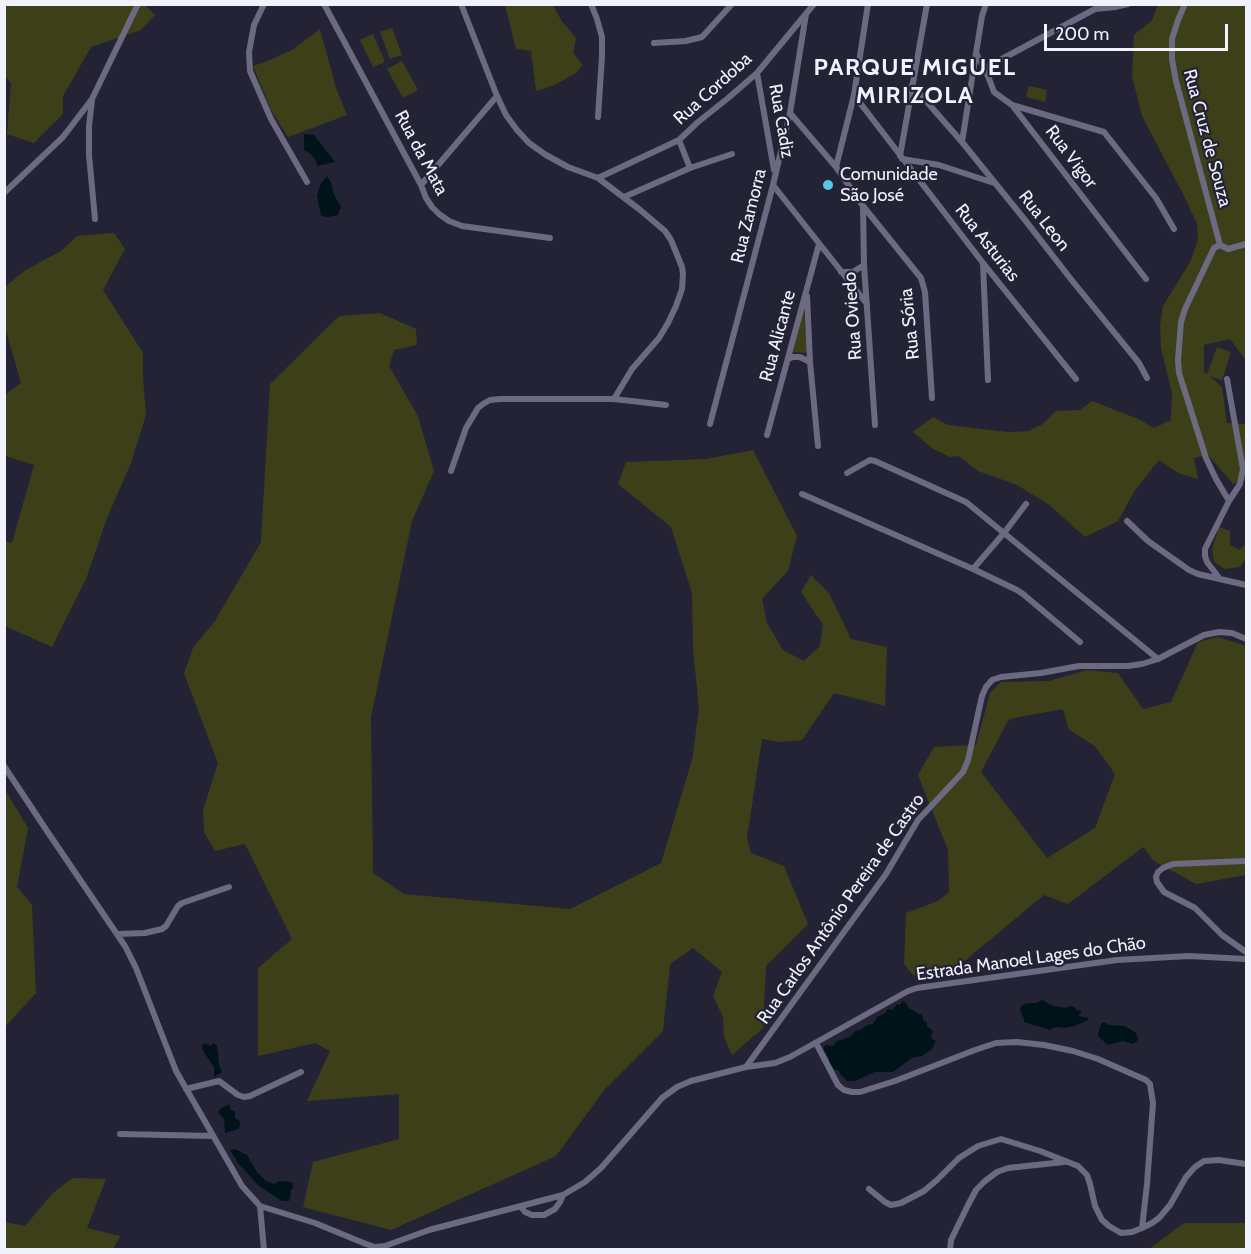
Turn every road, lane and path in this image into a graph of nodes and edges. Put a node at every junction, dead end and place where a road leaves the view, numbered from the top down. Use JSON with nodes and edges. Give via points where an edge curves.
{"nodes":[{"id":1,"x":138,"y":4,"type":"edge"},
{"id":2,"x":264,"y":4,"type":"edge"},
{"id":3,"x":324,"y":4,"type":"edge"},
{"id":4,"x":461,"y":4,"type":"edge"},
{"id":5,"x":591,"y":4,"type":"edge"},
{"id":6,"x":732,"y":4,"type":"edge"},
{"id":7,"x":813,"y":4,"type":"edge"},
{"id":8,"x":868,"y":4,"type":"edge"},
{"id":9,"x":927,"y":4,"type":"edge"},
{"id":10,"x":986,"y":4,"type":"edge"},
{"id":11,"x":1128,"y":4,"type":"edge"},
{"id":12,"x":1185,"y":4,"type":"edge"},
{"id":13,"x":1095,"y":7,"type":"edge"},
{"id":14,"x":806,"y":14,"type":"junction"},
{"id":15,"x":654,"y":43,"type":"dead end"},
{"id":16,"x":976,"y":53,"type":"junction"},
{"id":17,"x":985,"y":68,"type":"junction"},
{"id":18,"x":757,"y":73,"type":"junction"},
{"id":19,"x":912,"y":85,"type":"junction"},
{"id":20,"x":854,"y":95,"type":"junction"},
{"id":21,"x":497,"y":96,"type":"junction"},
{"id":22,"x":93,"y":99,"type":"junction"},
{"id":23,"x":1012,"y":105,"type":"junction"},
{"id":24,"x":790,"y":113,"type":"junction"},
{"id":25,"x":598,"y":117,"type":"dead end"},
{"id":26,"x":679,"y":140,"type":"junction"},
{"id":27,"x":962,"y":142,"type":"junction"},
{"id":28,"x":732,"y":154,"type":"dead end"},
{"id":29,"x":901,"y":158,"type":"junction"},
{"id":30,"x":836,"y":167,"type":"junction"},
{"id":31,"x":690,"y":168,"type":"junction"},
{"id":32,"x":775,"y":174,"type":"junction"},
{"id":33,"x":598,"y":178,"type":"junction"},
{"id":34,"x":307,"y":182,"type":"dead end"},
{"id":35,"x":995,"y":183,"type":"junction"},
{"id":36,"x":422,"y":185,"type":"junction"},
{"id":37,"x":773,"y":185,"type":"junction"},
{"id":38,"x":4,"y":193,"type":"edge"},
{"id":39,"x":624,"y":197,"type":"junction"},
{"id":40,"x":863,"y":206,"type":"junction"},
{"id":41,"x":95,"y":219,"type":"dead end"},
{"id":42,"x":1174,"y":229,"type":"dead end"},
{"id":43,"x":550,"y":238,"type":"dead end"},
{"id":44,"x":819,"y":244,"type":"junction"},
{"id":45,"x":1246,"y":244,"type":"edge"},
{"id":46,"x":1220,"y":245,"type":"junction"},
{"id":47,"x":983,"y":263,"type":"junction"},
{"id":48,"x":864,"y":265,"type":"junction"},
{"id":49,"x":841,"y":273,"type":"junction"},
{"id":50,"x":1146,"y":279,"type":"dead end"},
{"id":51,"x":807,"y":289,"type":"junction"},
{"id":52,"x":867,"y":304,"type":"junction"},
{"id":53,"x":788,"y":359,"type":"junction"},
{"id":54,"x":810,"y":362,"type":"junction"},
{"id":55,"x":1147,"y":378,"type":"dead end"},
{"id":56,"x":1076,"y":379,"type":"dead end"},
{"id":57,"x":1227,"y":379,"type":"dead end"},
{"id":58,"x":987,"y":380,"type":"dead end"},
{"id":59,"x":932,"y":398,"type":"dead end"},
{"id":60,"x":614,"y":399,"type":"junction"},
{"id":61,"x":666,"y":405,"type":"dead end"},
{"id":62,"x":710,"y":424,"type":"dead end"},
{"id":63,"x":875,"y":424,"type":"dead end"},
{"id":64,"x":767,"y":435,"type":"dead end"},
{"id":65,"x":818,"y":446,"type":"dead end"},
{"id":66,"x":451,"y":471,"type":"dead end"},
{"id":67,"x":847,"y":473,"type":"dead end"},
{"id":68,"x":802,"y":494,"type":"dead end"},
{"id":69,"x":1229,"y":501,"type":"junction"},
{"id":70,"x":1026,"y":504,"type":"dead end"},
{"id":71,"x":1127,"y":521,"type":"dead end"},
{"id":72,"x":1004,"y":533,"type":"junction"},
{"id":73,"x":973,"y":569,"type":"junction"},
{"id":74,"x":1220,"y":579,"type":"junction"},
{"id":75,"x":1246,"y":585,"type":"edge"},
{"id":76,"x":1246,"y":639,"type":"edge"},
{"id":77,"x":1080,"y":642,"type":"dead end"},
{"id":78,"x":1158,"y":659,"type":"junction"},
{"id":79,"x":4,"y":766,"type":"edge"},
{"id":80,"x":1246,"y":861,"type":"edge"},
{"id":81,"x":229,"y":887,"type":"dead end"},
{"id":82,"x":118,"y":934,"type":"junction"},
{"id":83,"x":1246,"y":952,"type":"edge"},
{"id":84,"x":1246,"y":959,"type":"edge"},
{"id":85,"x":816,"y":1043,"type":"junction"},
{"id":86,"x":746,"y":1067,"type":"junction"},
{"id":87,"x":301,"y":1072,"type":"dead end"},
{"id":88,"x":186,"y":1089,"type":"junction"},
{"id":89,"x":120,"y":1134,"type":"dead end"},
{"id":90,"x":213,"y":1136,"type":"junction"},
{"id":91,"x":1068,"y":1162,"type":"junction"},
{"id":92,"x":1246,"y":1164,"type":"edge"},
{"id":93,"x":869,"y":1189,"type":"dead end"},
{"id":94,"x":563,"y":1195,"type":"junction"},
{"id":95,"x":260,"y":1206,"type":"junction"},
{"id":96,"x":520,"y":1207,"type":"junction"},
{"id":97,"x":1142,"y":1228,"type":"junction"},
{"id":98,"x":264,"y":1250,"type":"edge"},
{"id":99,"x":950,"y":1250,"type":"edge"}],
"edges":[{"from":1,"to":22,"type":"street"},
{"from":2,"to":34,"type":"street","via":[[254,25],[250,71],[271,119]]},
{"from":3,"to":36,"type":"street","name":"Rua da Mata"},
{"from":4,"to":21,"type":"street"},
{"from":5,"to":25,"type":"street","via":[[602,37]]},
{"from":6,"to":15,"type":"street","via":[[702,38]]},
{"from":7,"to":14,"type":"street","name":"Rua Cordoba"},
{"from":8,"to":20,"type":"street"},
{"from":9,"to":19,"type":"street"},
{"from":10,"to":16,"type":"street"},
{"from":11,"to":13,"type":"street"},
{"from":12,"to":46,"type":"street","name":"Rua Cruz de Souza","via":[[1172,39],[1172,60]]},
{"from":13,"to":17,"type":"street"},
{"from":14,"to":18,"type":"street","name":"Rua Cordoba"},
{"from":14,"to":24,"type":"street","name":"Rua Zamorra"},
{"from":16,"to":17,"type":"street","name":"Rua Vigor"},
{"from":16,"to":27,"type":"street"},
{"from":17,"to":23,"type":"street","name":"Rua Vigor","via":[[994,92]]},
{"from":18,"to":26,"type":"street","name":"Rua Cordoba"},
{"from":18,"to":32,"type":"street","name":"Rua Cadiz"},
{"from":19,"to":27,"type":"street","name":"Rua Leon"},
{"from":19,"to":29,"type":"street"},
{"from":20,"to":29,"type":"street","name":"Rua Asturias"},
{"from":20,"to":30,"type":"street"},
{"from":21,"to":33,"type":"street","via":[[506,115],[529,143],[568,167]]},
{"from":21,"to":36,"type":"street"},
{"from":22,"to":38,"type":"street","via":[[63,136]]},
{"from":22,"to":41,"type":"street","via":[[89,154]]},
{"from":23,"to":42,"type":"street","via":[[1104,132],[1156,198]]},
{"from":23,"to":50,"type":"street","name":"Rua Vigor"},
{"from":24,"to":30,"type":"street","name":"Rua Sória"},
{"from":24,"to":32,"type":"street","name":"Rua Zamorra"},
{"from":26,"to":31,"type":"street"},
{"from":26,"to":33,"type":"street","name":"Rua Cordoba"},
{"from":27,"to":35,"type":"street","name":"Rua Leon"},
{"from":28,"to":31,"type":"street"},
{"from":29,"to":35,"type":"street","via":[[939,165]]},
{"from":29,"to":47,"type":"street","name":"Rua Asturias"},
{"from":30,"to":40,"type":"street","name":"Rua Sória"},
{"from":31,"to":39,"type":"street"},
{"from":32,"to":37,"type":"street","name":"Rua Zamorra"},
{"from":33,"to":39,"type":"street"},
{"from":35,"to":55,"type":"street","name":"Rua Leon"},
{"from":36,"to":43,"type":"street","name":"Rua da Mata","via":[[432,207],[456,224]]},
{"from":37,"to":44,"type":"street"},
{"from":37,"to":62,"type":"street","name":"Rua Zamorra"},
{"from":39,"to":60,"type":"street","via":[[669,235],[683,274],[682,289],[668,323]]},
{"from":40,"to":48,"type":"street","name":"Rua Oviedo"},
{"from":40,"to":59,"type":"street","name":"Rua Sória","via":[[921,278]]},
{"from":44,"to":49,"type":"street"},
{"from":44,"to":51,"type":"street","name":"Rua Alicante"},
{"from":45,"to":46,"type":"street","via":[[1228,249]]},
{"from":46,"to":69,"type":"street","via":[[1214,248],[1185,309],[1178,360],[1206,458]]},
{"from":47,"to":56,"type":"street","name":"Rua Asturias"},
{"from":47,"to":58,"type":"street"},
{"from":48,"to":49,"type":"street"},
{"from":48,"to":52,"type":"street","name":"Rua Oviedo"},
{"from":49,"to":52,"type":"street"},
{"from":51,"to":53,"type":"street","name":"Rua Alicante"},
{"from":51,"to":54,"type":"street"},
{"from":52,"to":63,"type":"street","name":"Rua Oviedo"},
{"from":53,"to":54,"type":"street","via":[[800,357]]},
{"from":53,"to":64,"type":"street","name":"Rua Alicante"},
{"from":54,"to":65,"type":"street"},
{"from":57,"to":69,"type":"street","via":[[1243,469],[1240,484]]},
{"from":60,"to":61,"type":"street"},
{"from":60,"to":66,"type":"street","via":[[490,400],[478,408],[466,428]]},
{"from":67,"to":72,"type":"street","via":[[875,461],[966,502]]},
{"from":68,"to":73,"type":"street"},
{"from":69,"to":74,"type":"street","via":[[1205,549],[1207,562]]},
{"from":70,"to":72,"type":"street"},
{"from":71,"to":74,"type":"street","via":[[1179,565]]},
{"from":72,"to":73,"type":"street"},
{"from":72,"to":78,"type":"street"},
{"from":73,"to":77,"type":"street","via":[[1023,594]]},
{"from":74,"to":75,"type":"street"},
{"from":76,"to":78,"type":"street","name":"Rua Carlos Antônio Pereira de Castro","via":[[1232,633],[1204,635]]},
{"from":78,"to":86,"type":"street","name":"Rua Carlos Antônio Pereira de Castro","via":[[1128,666],[1079,666],[992,680],[982,696],[963,772],[918,820],[886,874]]},
{"from":79,"to":82,"type":"street"},
{"from":80,"to":83,"type":"street","via":[[1173,864],[1156,877],[1164,892],[1195,908]]},
{"from":81,"to":82,"type":"street","via":[[182,903],[162,929]]},
{"from":82,"to":88,"type":"street"},
{"from":84,"to":85,"type":"street","name":"Estrada Manoel Lages do Chão","via":[[1189,956],[1117,960],[917,988]]},
{"from":85,"to":86,"type":"street","name":"Estrada Manoel Lages do Chão","via":[[790,1058]]},
{"from":85,"to":97,"type":"street","via":[[838,1085],[852,1092],[895,1081],[975,1050],[1017,1042],[1073,1051],[1146,1080],[1153,1103]]},
{"from":86,"to":94,"type":"street","name":"Estrada Manoel Lages do Chão","via":[[691,1081],[669,1092],[601,1168]]},
{"from":87,"to":88,"type":"street","via":[[244,1097],[219,1081]]},
{"from":88,"to":90,"type":"street"},
{"from":89,"to":90,"type":"street"},
{"from":90,"to":95,"type":"street","via":[[242,1186]]},
{"from":91,"to":93,"type":"street","via":[[1001,1139],[978,1146],[959,1158],[924,1191],[901,1203],[891,1205]]},
{"from":91,"to":97,"type":"street","via":[[1087,1175],[1102,1220],[1121,1233]]},
{"from":91,"to":99,"type":"street","via":[[997,1172],[976,1190],[951,1240]]},
{"from":92,"to":97,"type":"street","via":[[1204,1161],[1186,1177],[1159,1218]]},
{"from":94,"to":96,"type":"street","name":"Estrada Manoel Lages do Chão"},
{"from":94,"to":96,"type":"street","via":[[555,1209],[544,1215],[532,1215]]},
{"from":95,"to":96,"type":"street","name":"Estrada Manoel Lages do Chão","via":[[375,1247]]},
{"from":95,"to":98,"type":"street"}]}
